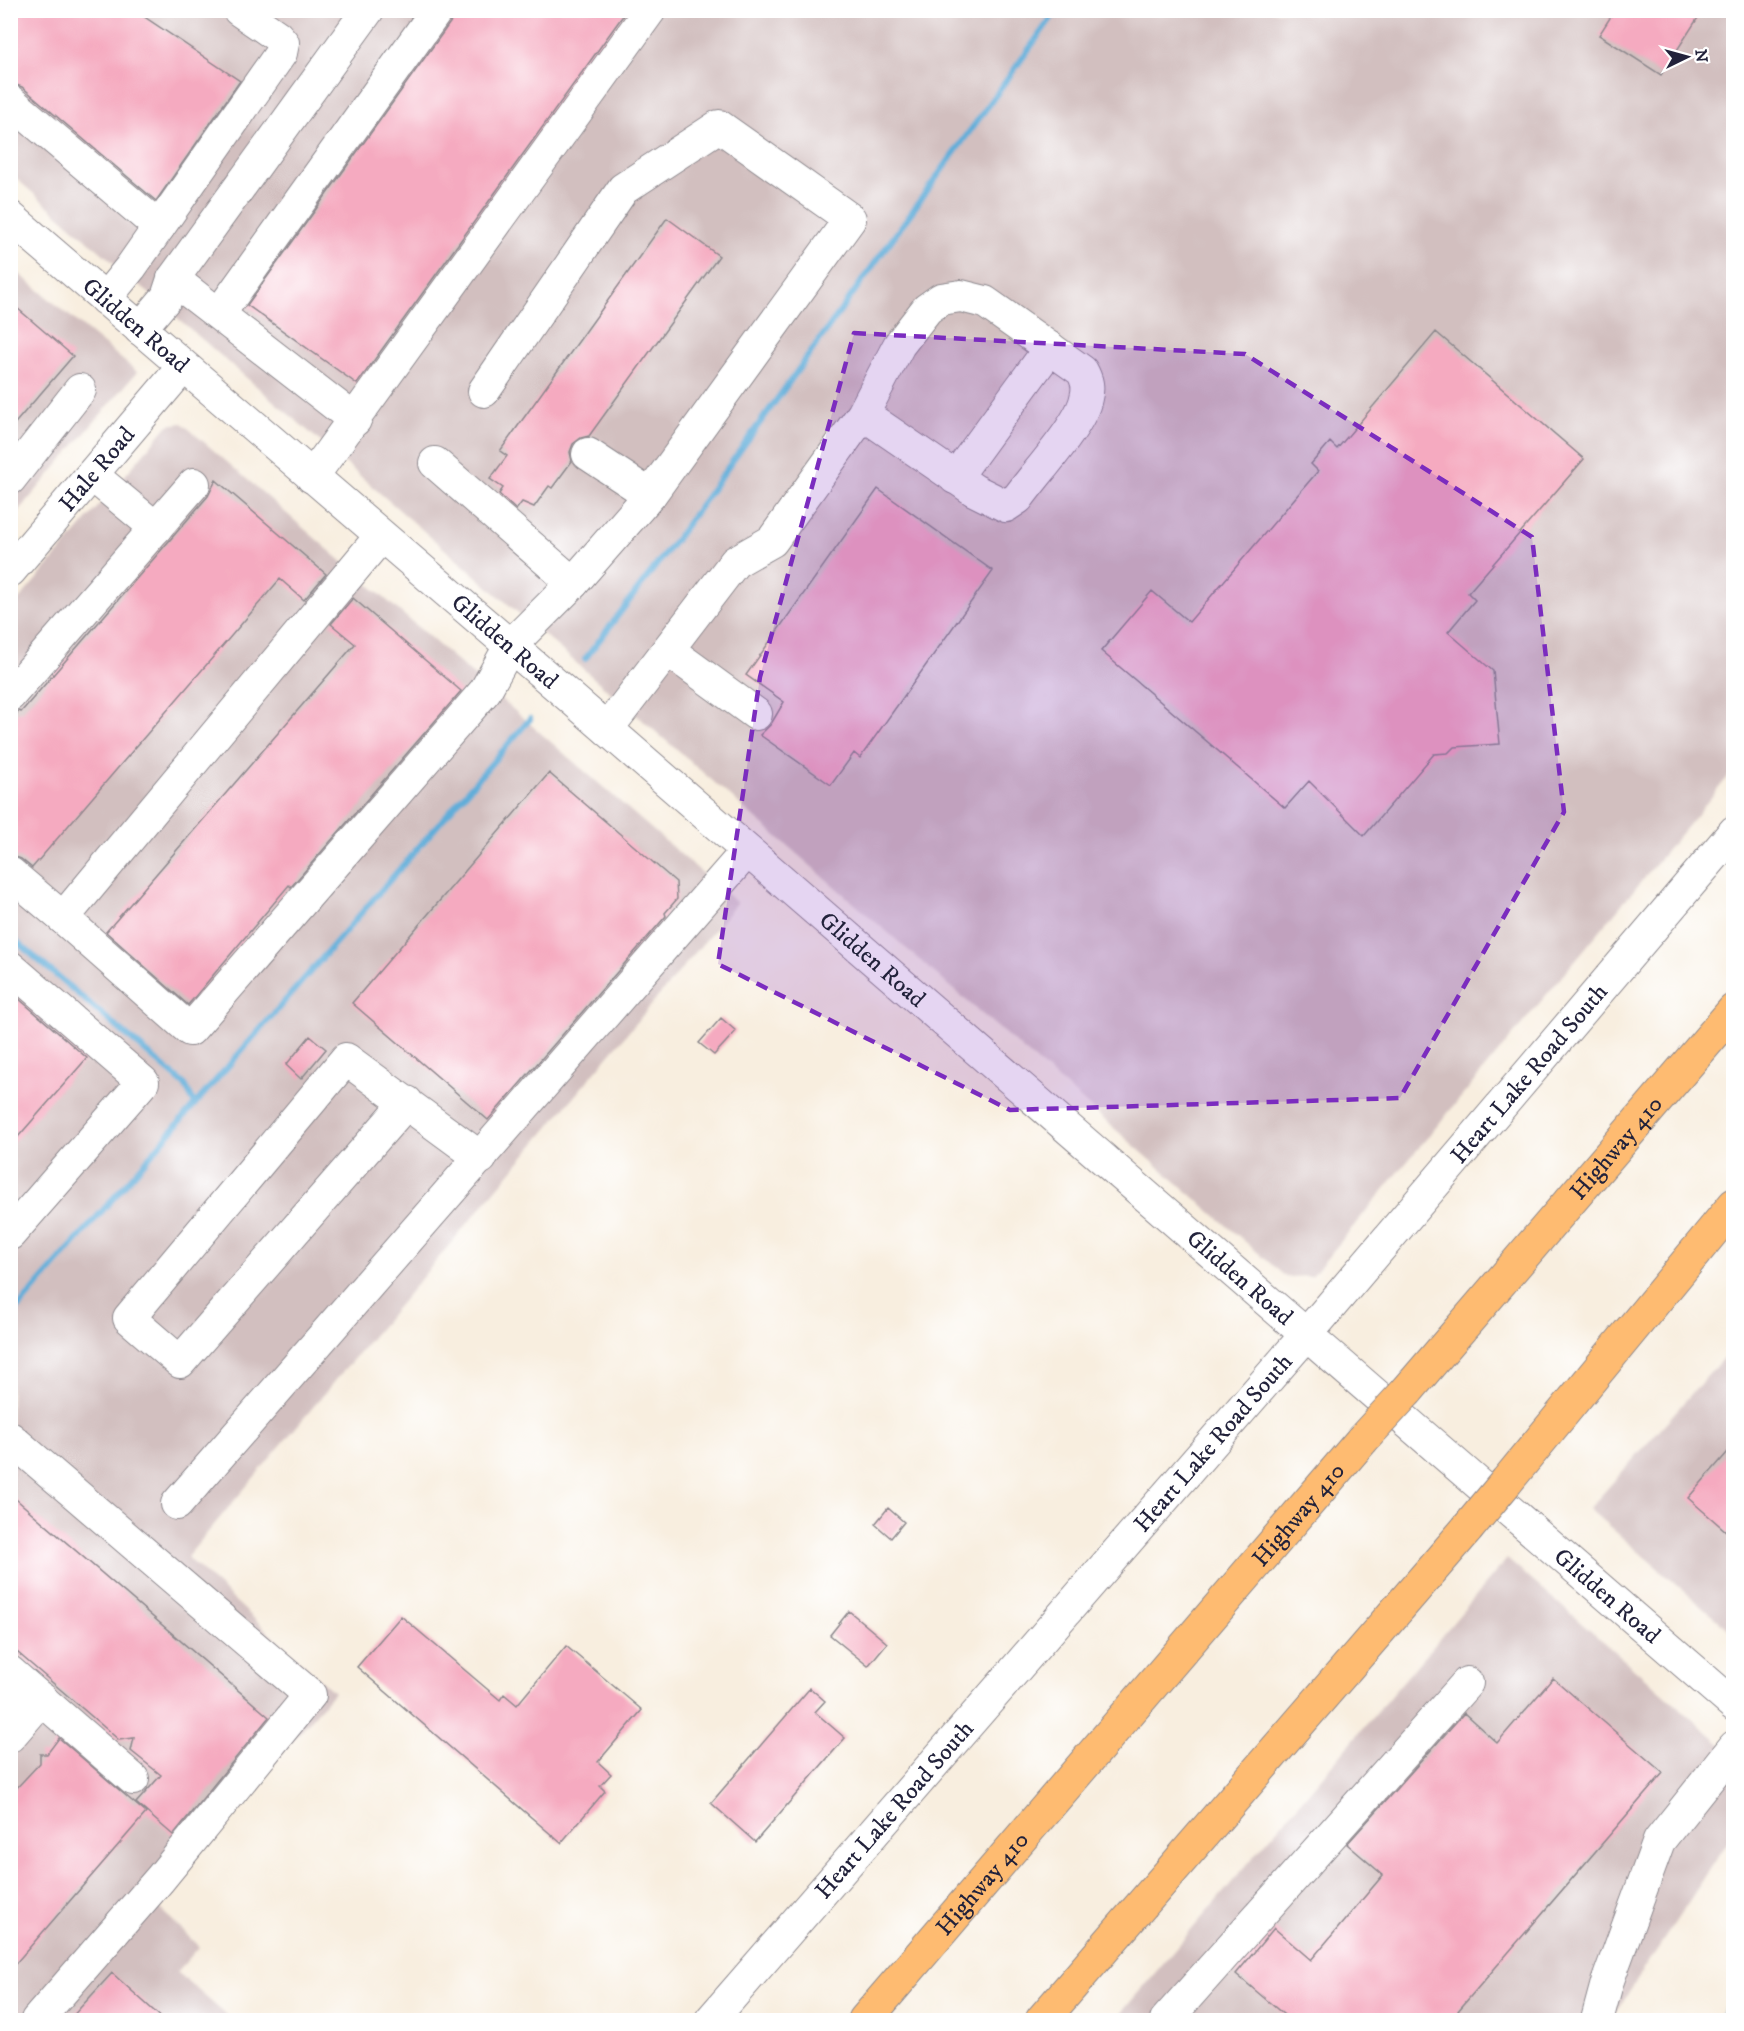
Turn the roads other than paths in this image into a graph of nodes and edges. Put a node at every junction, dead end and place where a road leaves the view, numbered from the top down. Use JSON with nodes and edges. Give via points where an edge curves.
{"nodes":[{"id":1,"x":239,"y":10,"type":"edge"},
{"id":2,"x":368,"y":10,"type":"edge"},
{"id":3,"x":437,"y":10,"type":"edge"},
{"id":4,"x":651,"y":10,"type":"edge"},
{"id":5,"x":10,"y":101,"type":"edge"},
{"id":6,"x":10,"y":217,"type":"edge"},
{"id":7,"x":159,"y":227,"type":"junction"},
{"id":8,"x":173,"y":279,"type":"junction"},
{"id":9,"x":105,"y":299,"type":"junction"},
{"id":10,"x":219,"y":314,"type":"junction"},
{"id":11,"x":140,"y":330,"type":"junction"},
{"id":12,"x":1050,"y":348,"type":"junction"},
{"id":13,"x":183,"y":367,"type":"junction"},
{"id":14,"x":80,"y":390,"type":"dead end"},
{"id":15,"x":484,"y":391,"type":"dead end"},
{"id":16,"x":863,"y":414,"type":"junction"},
{"id":17,"x":355,"y":420,"type":"junction"},
{"id":18,"x":588,"y":454,"type":"dead end"},
{"id":19,"x":435,"y":463,"type":"dead end"},
{"id":20,"x":92,"y":476,"type":"junction"},
{"id":21,"x":312,"y":477,"type":"junction"},
{"id":22,"x":955,"y":477,"type":"junction"},
{"id":23,"x":10,"y":479,"type":"edge"},
{"id":24,"x":194,"y":484,"type":"dead end"},
{"id":25,"x":650,"y":495,"type":"junction"},
{"id":26,"x":156,"y":528,"type":"junction"},
{"id":27,"x":381,"y":536,"type":"junction"},
{"id":28,"x":16,"y":554,"type":"edge"},
{"id":29,"x":573,"y":583,"type":"junction"},
{"id":30,"x":510,"y":646,"type":"junction"},
{"id":31,"x":668,"y":650,"type":"junction"},
{"id":32,"x":10,"y":695,"type":"edge"},
{"id":33,"x":756,"y":714,"type":"dead end"},
{"id":34,"x":607,"y":729,"type":"junction"},
{"id":35,"x":1734,"y":832,"type":"edge"},
{"id":36,"x":747,"y":851,"type":"junction"},
{"id":37,"x":10,"y":873,"type":"edge"},
{"id":38,"x":63,"y":918,"type":"junction"},
{"id":39,"x":10,"y":967,"type":"edge"},
{"id":40,"x":1734,"y":1010,"type":"edge"},
{"id":41,"x":407,"y":1101,"type":"junction"},
{"id":42,"x":481,"y":1158,"type":"junction"},
{"id":43,"x":1734,"y":1205,"type":"edge"},
{"id":44,"x":10,"y":1234,"type":"edge"},
{"id":45,"x":1306,"y":1335,"type":"junction"},
{"id":46,"x":10,"y":1438,"type":"edge"},
{"id":47,"x":177,"y":1503,"type":"dead end"},
{"id":48,"x":10,"y":1672,"type":"edge"},
{"id":49,"x":1467,"y":1683,"type":"dead end"},
{"id":50,"x":42,"y":1699,"type":"junction"},
{"id":51,"x":1734,"y":1705,"type":"edge"},
{"id":52,"x":10,"y":1736,"type":"edge"},
{"id":53,"x":1734,"y":1747,"type":"edge"},
{"id":54,"x":133,"y":1779,"type":"dead end"},
{"id":55,"x":1050,"y":2014,"type":"edge"},
{"id":56,"x":37,"y":2020,"type":"edge"},
{"id":57,"x":711,"y":2020,"type":"edge"},
{"id":58,"x":865,"y":2020,"type":"edge"},
{"id":59,"x":1166,"y":2020,"type":"edge"},
{"id":60,"x":1597,"y":2020,"type":"edge"}],
"edges":[{"from":1,"to":7,"type":"street","via":[[277,36],[283,43],[281,53]]},
{"from":2,"to":8,"type":"street"},
{"from":3,"to":10,"type":"street"},
{"from":4,"to":17,"type":"street"},
{"from":5,"to":7,"type":"street"},
{"from":6,"to":9,"type":"street","name":"Glidden Road"},
{"from":7,"to":9,"type":"street"},
{"from":8,"to":10,"type":"street"},
{"from":8,"to":11,"type":"street","via":[[167,297]]},
{"from":9,"to":11,"type":"street","name":"Glidden Road"},
{"from":10,"to":17,"type":"street"},
{"from":11,"to":13,"type":"street","name":"Glidden Road"},
{"from":12,"to":16,"type":"street","via":[[985,302],[961,296],[941,299],[927,309],[899,345]]},
{"from":12,"to":22,"type":"street"},
{"from":12,"to":22,"type":"street","via":[[1082,371],[1088,383],[1078,417],[1017,498],[1006,506]]},
{"from":13,"to":20,"type":"street","name":"Hale Road"},
{"from":13,"to":21,"type":"street","name":"Glidden Road"},
{"from":14,"to":23,"type":"street"},
{"from":15,"to":25,"type":"street","via":[[623,189],[719,126],[850,219]]},
{"from":16,"to":22,"type":"street"},
{"from":16,"to":31,"type":"street","via":[[772,541],[735,562]]},
{"from":17,"to":21,"type":"street"},
{"from":18,"to":25,"type":"street"},
{"from":19,"to":29,"type":"street"},
{"from":20,"to":26,"type":"street"},
{"from":20,"to":28,"type":"street","name":"Hale Road"},
{"from":21,"to":27,"type":"street","name":"Glidden Road"},
{"from":24,"to":26,"type":"street"},
{"from":25,"to":29,"type":"street"},
{"from":26,"to":32,"type":"street"},
{"from":27,"to":30,"type":"street","name":"Glidden Road"},
{"from":27,"to":38,"type":"street"},
{"from":29,"to":30,"type":"street"},
{"from":30,"to":34,"type":"street","name":"Glidden Road"},
{"from":30,"to":38,"type":"street","via":[[485,691],[190,1030]]},
{"from":31,"to":33,"type":"street"},
{"from":31,"to":34,"type":"street"},
{"from":34,"to":36,"type":"street","name":"Glidden Road"},
{"from":35,"to":45,"type":"street","name":"Heart Lake Road South"},
{"from":36,"to":42,"type":"street"},
{"from":36,"to":45,"type":"street","name":"Glidden Road"},
{"from":37,"to":38,"type":"street"},
{"from":39,"to":44,"type":"street","via":[[143,1082]]},
{"from":40,"to":58,"type":"highway","name":"Highway 410","bridge":true},
{"from":41,"to":41,"type":"street","via":[[346,1059],[129,1318],[180,1362]]},
{"from":41,"to":42,"type":"street"},
{"from":42,"to":47,"type":"street"},
{"from":43,"to":55,"type":"highway","bridge":true,"via":[[1467,1529]]},
{"from":45,"to":51,"type":"street","name":"Glidden Road"},
{"from":45,"to":57,"type":"street","name":"Heart Lake Road South"},
{"from":46,"to":56,"type":"street","via":[[310,1695],[160,1879]]},
{"from":48,"to":50,"type":"street"},
{"from":49,"to":59,"type":"street"},
{"from":50,"to":52,"type":"street"},
{"from":50,"to":54,"type":"street"},
{"from":53,"to":60,"type":"street","via":[[1659,1841],[1606,1983]]}]}
